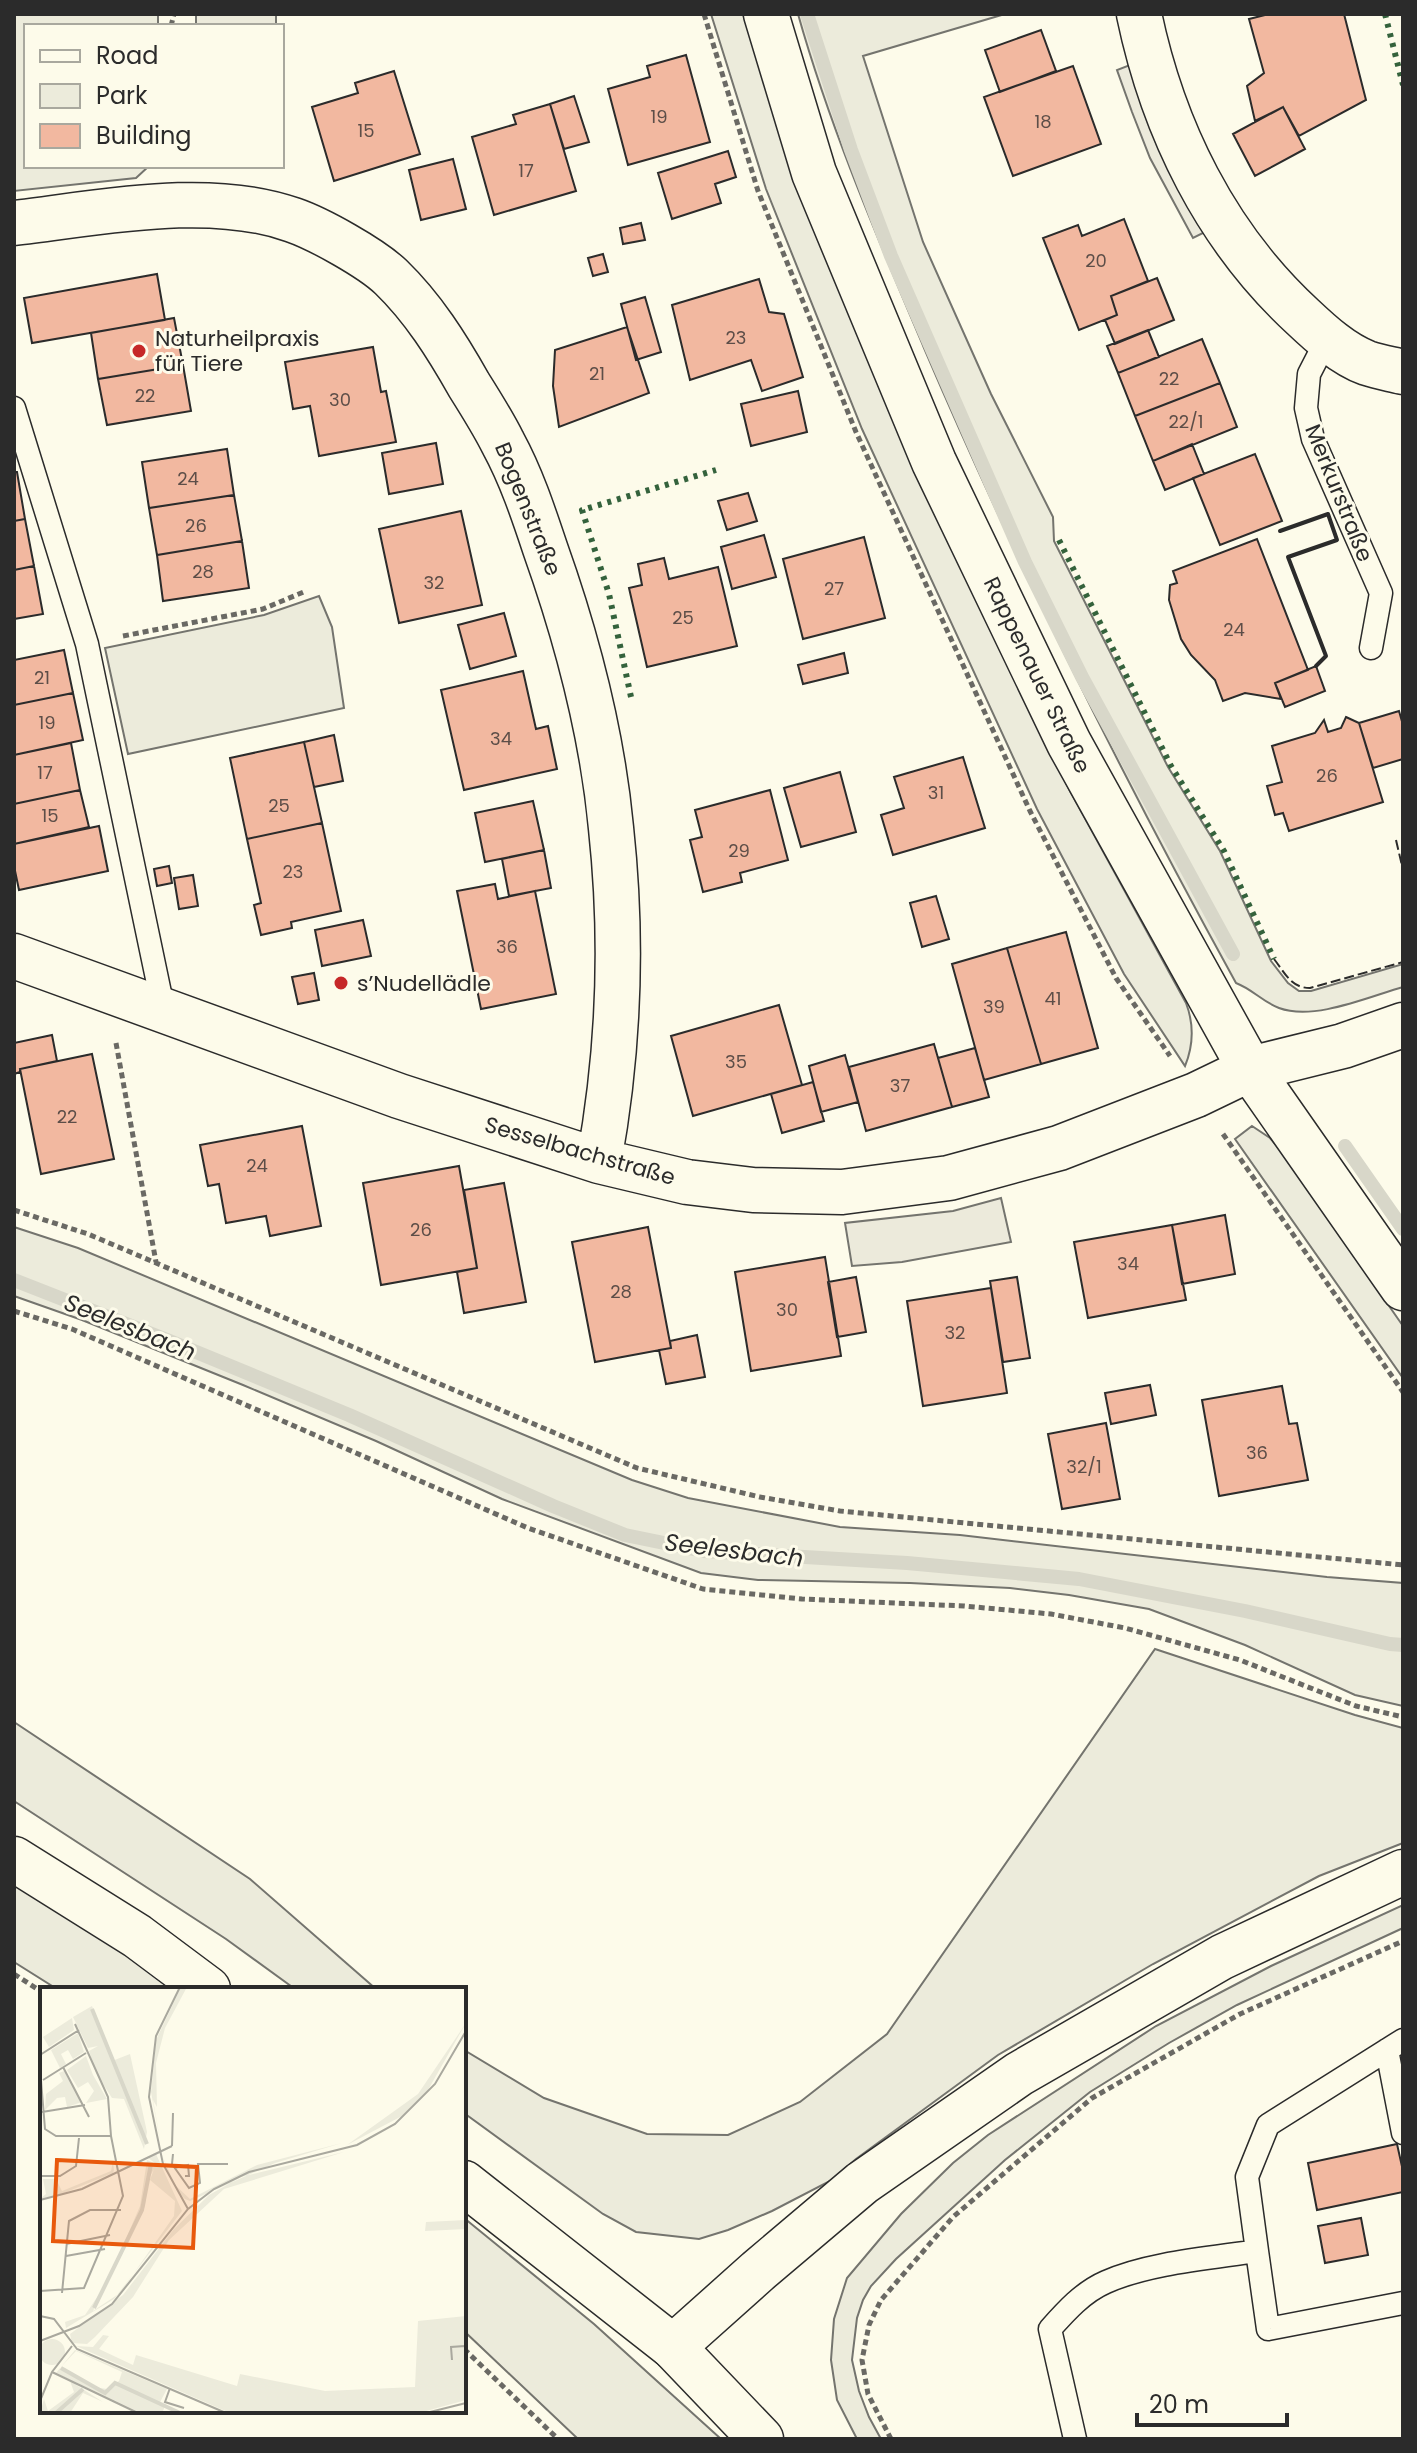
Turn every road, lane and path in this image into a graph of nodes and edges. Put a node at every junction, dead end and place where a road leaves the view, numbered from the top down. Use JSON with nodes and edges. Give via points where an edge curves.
{"nodes":[{"id":1,"x":766,"y":14,"type":"edge"},
{"id":2,"x":1139,"y":14,"type":"edge"},
{"id":3,"x":14,"y":223,"type":"edge"},
{"id":4,"x":1327,"y":339,"type":"junction"},
{"id":5,"x":1403,"y":372,"type":"edge"},
{"id":6,"x":14,"y":408,"type":"edge"},
{"id":7,"x":306,"y":591,"type":"dead end"},
{"id":8,"x":87,"y":644,"type":"junction"},
{"id":9,"x":1371,"y":648,"type":"dead end"},
{"id":10,"x":14,"y":956,"type":"edge"},
{"id":11,"x":119,"y":994,"type":"junction"},
{"id":12,"x":164,"y":1012,"type":"junction"},
{"id":13,"x":1403,"y":1025,"type":"edge"},
{"id":14,"x":1250,"y":1069,"type":"junction"},
{"id":15,"x":599,"y":1161,"type":"junction"},
{"id":16,"x":14,"y":1210,"type":"edge"},
{"id":17,"x":156,"y":1263,"type":"junction"},
{"id":18,"x":1403,"y":1288,"type":"edge"},
{"id":19,"x":14,"y":1311,"type":"edge"},
{"id":20,"x":1403,"y":1565,"type":"edge"},
{"id":21,"x":1403,"y":1717,"type":"edge"},
{"id":22,"x":14,"y":1859,"type":"edge"},
{"id":23,"x":1403,"y":1872,"type":"edge"},
{"id":24,"x":1403,"y":1941,"type":"edge"},
{"id":25,"x":14,"y":1974,"type":"edge"},
{"id":26,"x":205,"y":1987,"type":"edge"},
{"id":27,"x":40,"y":1991,"type":"edge"},
{"id":28,"x":1395,"y":2045,"type":"edge"},
{"id":29,"x":1403,"y":2133,"type":"edge"},
{"id":30,"x":466,"y":2185,"type":"edge"},
{"id":31,"x":1257,"y":2251,"type":"junction"},
{"id":32,"x":1403,"y":2303,"type":"edge"},
{"id":33,"x":673,"y":2347,"type":"junction"},
{"id":34,"x":466,"y":2351,"type":"edge"},
{"id":35,"x":558,"y":2439,"type":"edge"},
{"id":36,"x":761,"y":2439,"type":"edge"},
{"id":37,"x":891,"y":2439,"type":"edge"},
{"id":38,"x":1075,"y":2439,"type":"edge"}],
"edges":[{"from":1,"to":14,"type":"street","name":"Rappenauer Straße","via":[[814,173],[934,462],[1069,743]]},
{"from":2,"to":4,"type":"street","via":[[1168,113],[1223,225],[1275,292]]},
{"from":3,"to":15,"type":"street","name":"Bogenstraße","via":[[168,205],[235,208],[292,219],[389,275],[440,334],[527,494],[568,613],[593,714],[611,827],[619,968],[609,1107]]},
{"from":4,"to":5,"type":"street","via":[[1366,362]]},
{"from":4,"to":9,"type":"lane","name":"Merkurstraße","via":[[1309,374],[1306,408],[1313,439],[1381,593]]},
{"from":6,"to":8,"type":"lane"},
{"from":7,"to":8,"type":"path","via":[[263,609]]},
{"from":8,"to":12,"type":"lane"},
{"from":10,"to":11,"type":"street","name":"Sesselbachstraße"},
{"from":11,"to":12,"type":"street","name":"Sesselbachstraße"},
{"from":11,"to":17,"type":"path","via":[[112,1025]]},
{"from":12,"to":15,"type":"street","name":"Sesselbachstraße"},
{"from":13,"to":14,"type":"street","name":"Sesselbachstraße"},
{"from":14,"to":15,"type":"street","name":"Sesselbachstraße","via":[[1059,1148],[949,1178],[842,1192],[753,1190],[687,1182]]},
{"from":14,"to":18,"type":"street","name":"Rappenauer Straße"},
{"from":16,"to":17,"type":"path"},
{"from":17,"to":20,"type":"path","via":[[652,1472],[840,1511]]},
{"from":19,"to":21,"type":"path","via":[[100,1341],[528,1528],[703,1589],[1066,1617],[1240,1660],[1356,1706]]},
{"from":22,"to":26,"type":"street","via":[[137,1936]]},
{"from":23,"to":33,"type":"street","via":[[1222,1957],[1019,2074],[862,2183]]},
{"from":24,"to":37,"type":"path","via":[[1240,2014],[1092,2098],[953,2217],[881,2300],[869,2325],[862,2360],[868,2394]]},
{"from":25,"to":27,"type":"path"},
{"from":28,"to":29,"type":"lane"},
{"from":28,"to":31,"type":"lane","via":[[1268,2125],[1247,2177]]},
{"from":30,"to":33,"type":"street"},
{"from":31,"to":32,"type":"lane","via":[[1268,2329]]},
{"from":31,"to":38,"type":"lane","via":[[1170,2264],[1106,2282],[1071,2305],[1050,2329]]},
{"from":33,"to":36,"type":"street"},
{"from":34,"to":35,"type":"path"}]}
